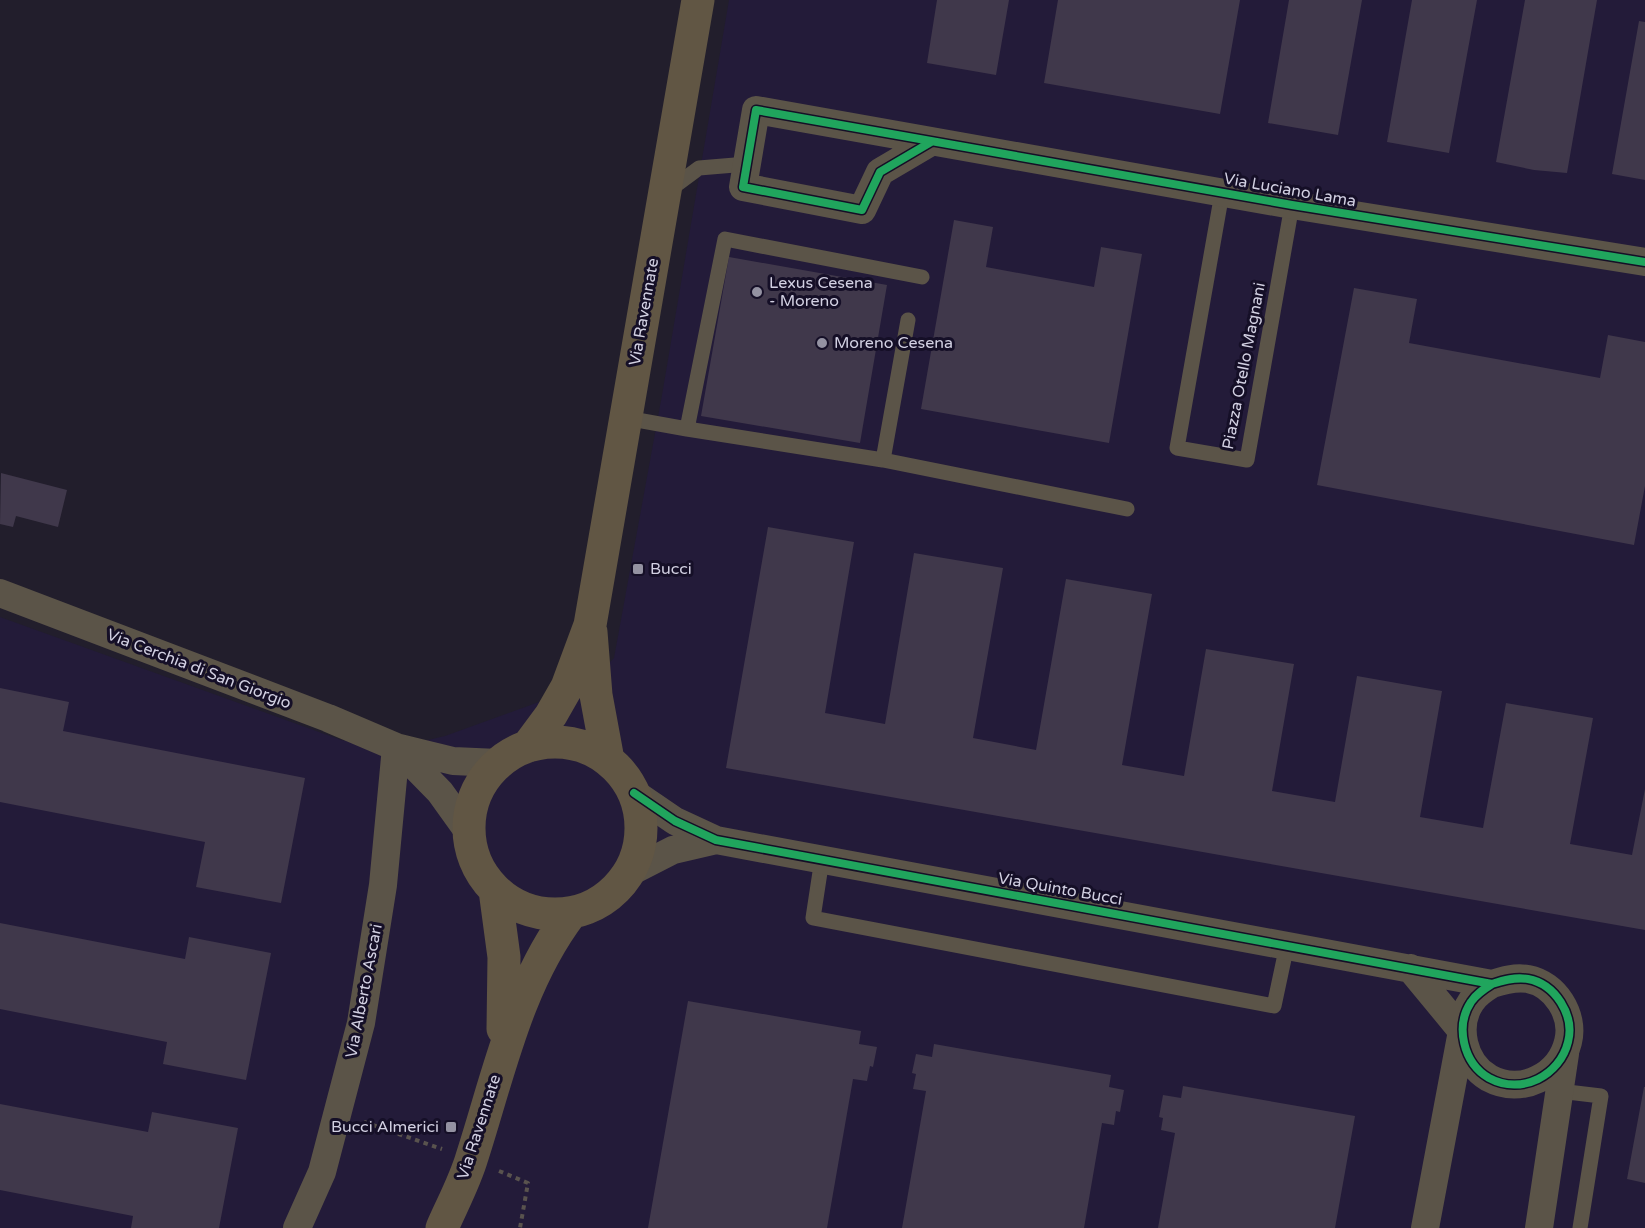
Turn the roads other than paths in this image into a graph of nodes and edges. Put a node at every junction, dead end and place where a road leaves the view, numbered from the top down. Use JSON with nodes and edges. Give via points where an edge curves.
{"nodes":[{"id":1,"x":699,"y":0,"type":"edge"},
{"id":2,"x":931,"y":142,"type":"junction"},
{"id":3,"x":747,"y":164,"type":"junction"},
{"id":4,"x":665,"y":193,"type":"junction"},
{"id":5,"x":1222,"y":193,"type":"junction"},
{"id":6,"x":1292,"y":205,"type":"junction"},
{"id":7,"x":1645,"y":262,"type":"edge"},
{"id":8,"x":922,"y":277,"type":"dead end"},
{"id":9,"x":908,"y":320,"type":"dead end"},
{"id":10,"x":626,"y":418,"type":"junction"},
{"id":11,"x":687,"y":429,"type":"junction"},
{"id":12,"x":883,"y":460,"type":"junction"},
{"id":13,"x":1127,"y":509,"type":"dead end"},
{"id":14,"x":0,"y":593,"type":"edge"},
{"id":15,"x":590,"y":625,"type":"junction"},
{"id":16,"x":528,"y":746,"type":"junction"},
{"id":17,"x":396,"y":747,"type":"junction"},
{"id":18,"x":608,"y":760,"type":"junction"},
{"id":19,"x":498,"y":763,"type":"junction"},
{"id":20,"x":634,"y":793,"type":"junction"},
{"id":21,"x":468,"y":831,"type":"junction"},
{"id":22,"x":716,"y":840,"type":"junction"},
{"id":23,"x":822,"y":860,"type":"junction"},
{"id":24,"x":630,"y":872,"type":"junction"},
{"id":25,"x":495,"y":890,"type":"junction"},
{"id":26,"x":572,"y":913,"type":"junction"},
{"id":27,"x":1287,"y":945,"type":"junction"},
{"id":28,"x":1410,"y":968,"type":"junction"},
{"id":29,"x":1492,"y":984,"type":"junction"},
{"id":30,"x":1462,"y":1031,"type":"junction"},
{"id":31,"x":1565,"y":1054,"type":"junction"},
{"id":32,"x":501,"y":1058,"type":"junction"},
{"id":33,"x":1559,"y":1091,"type":"junction"},
{"id":34,"x":297,"y":1228,"type":"edge"},
{"id":35,"x":442,"y":1228,"type":"edge"},
{"id":36,"x":1425,"y":1228,"type":"edge"},
{"id":37,"x":1539,"y":1228,"type":"edge"},
{"id":38,"x":1580,"y":1228,"type":"edge"}],
"edges":[{"from":1,"to":4,"type":"main road","name":"Via Ravennate"},
{"from":2,"to":3,"type":"street","name":"Via Luciano Lama","via":[[756,110]]},
{"from":2,"to":3,"type":"street","name":"Via Luciano Lama","via":[[880,172],[862,210],[742,187]]},
{"from":2,"to":5,"type":"street","name":"Via Luciano Lama"},
{"from":3,"to":4,"type":"lane","via":[[699,168]]},
{"from":4,"to":10,"type":"main road","name":"Via Ravennate"},
{"from":5,"to":6,"type":"street","name":"Via Luciano Lama"},
{"from":5,"to":6,"type":"lane","name":"Piazza Otello Magnani","via":[[1177,448],[1247,460]]},
{"from":6,"to":7,"type":"street","name":"Via Luciano Lama"},
{"from":8,"to":11,"type":"lane","via":[[725,239]]},
{"from":9,"to":12,"type":"lane"},
{"from":10,"to":11,"type":"lane"},
{"from":10,"to":15,"type":"main road","name":"Via Ravennate"},
{"from":11,"to":12,"type":"lane"},
{"from":12,"to":13,"type":"lane"},
{"from":14,"to":17,"type":"street","name":"Via Cerchia di San Giorgio"},
{"from":15,"to":16,"type":"main road","name":"Via Ravennate","via":[[567,687]]},
{"from":15,"to":18,"type":"main road","name":"Via Ravennate","via":[[596,695]]},
{"from":16,"to":18,"type":"main road","via":[[570,743]]},
{"from":16,"to":19,"type":"main road"},
{"from":17,"to":19,"type":"street","name":"Via Cerchia di San Giorgio","via":[[453,761]]},
{"from":17,"to":21,"type":"street","name":"Via Cerchia di San Giorgio","via":[[440,792]]},
{"from":17,"to":34,"type":"street","name":"Via Alberto Ascari","via":[[383,885],[361,1023],[322,1172]]},
{"from":18,"to":20,"type":"main road"},
{"from":19,"to":21,"type":"main road","via":[[482,782],[471,806]]},
{"from":20,"to":22,"type":"street","name":"Via Quinto Bucci","via":[[675,820]]},
{"from":20,"to":24,"type":"main road","via":[[641,833]]},
{"from":21,"to":25,"type":"main road","via":[[481,873]]},
{"from":22,"to":23,"type":"street","name":"Via Quinto Bucci"},
{"from":22,"to":24,"type":"street","name":"Via Quinto Bucci","via":[[673,850]]},
{"from":23,"to":27,"type":"street","name":"Via Quinto Bucci"},
{"from":23,"to":27,"type":"lane","via":[[813,918],[1274,1006]]},
{"from":24,"to":26,"type":"main road","via":[[608,896]]},
{"from":25,"to":26,"type":"main road","via":[[517,906],[544,914]]},
{"from":25,"to":32,"type":"main road","name":"Via Ravennate","via":[[504,957]]},
{"from":26,"to":32,"type":"main road","name":"Via Ravennate","via":[[542,956]]},
{"from":27,"to":28,"type":"street","name":"Via Quinto Bucci"},
{"from":28,"to":29,"type":"street","name":"Via Quinto Bucci"},
{"from":28,"to":30,"type":"street"},
{"from":29,"to":30,"type":"street","via":[[1471,1002]]},
{"from":29,"to":31,"type":"street","name":"Via Quinto Bucci","via":[[1509,978],[1530,979],[1549,989],[1568,1018],[1570,1035]]},
{"from":30,"to":31,"type":"street","via":[[1473,1063],[1489,1078],[1510,1084],[1535,1082]]},
{"from":30,"to":36,"type":"street"},
{"from":31,"to":33,"type":"street","name":"Via Quinto Bucci"},
{"from":32,"to":35,"type":"main road","name":"Via Ravennate","via":[[471,1160]]},
{"from":33,"to":37,"type":"street","name":"Via Quinto Bucci"},
{"from":33,"to":38,"type":"lane","via":[[1601,1096]]}]}
